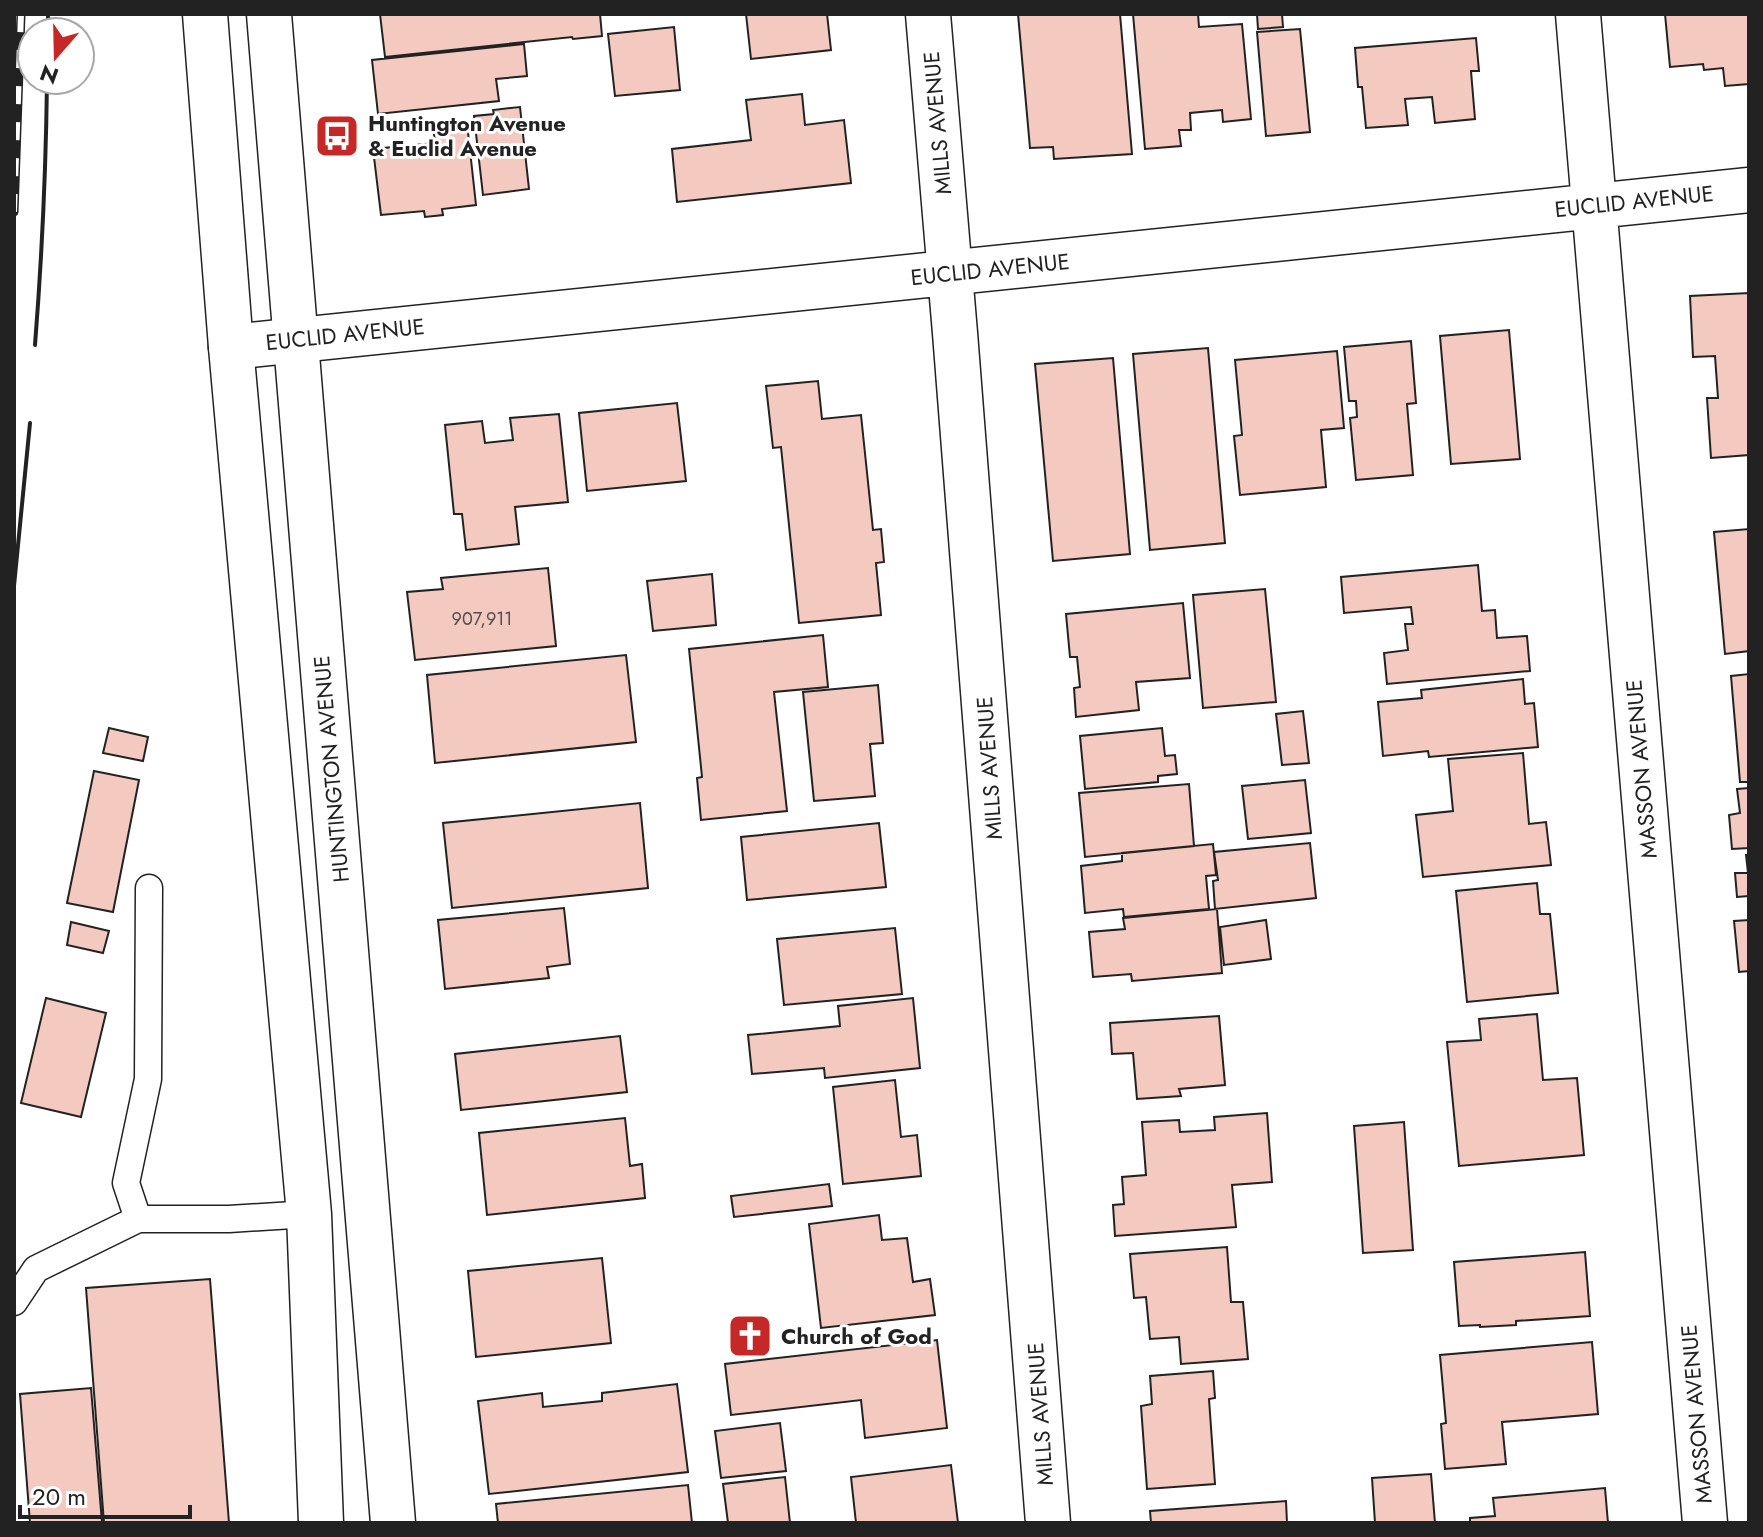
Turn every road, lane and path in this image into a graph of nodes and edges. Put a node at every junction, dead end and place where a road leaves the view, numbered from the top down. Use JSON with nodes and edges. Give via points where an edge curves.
{"nodes":[{"id":1,"x":205,"y":14,"type":"edge"},
{"id":2,"x":269,"y":14,"type":"edge"},
{"id":3,"x":928,"y":14,"type":"edge"},
{"id":4,"x":1578,"y":14,"type":"edge"},
{"id":5,"x":1749,"y":190,"type":"edge"},
{"id":6,"x":1594,"y":205,"type":"junction"},
{"id":7,"x":950,"y":273,"type":"junction"},
{"id":8,"x":295,"y":339,"type":"junction"},
{"id":9,"x":231,"y":347,"type":"junction"},
{"id":10,"x":149,"y":888,"type":"dead end"},
{"id":11,"x":309,"y":1214,"type":"junction"},
{"id":12,"x":138,"y":1219,"type":"junction"},
{"id":13,"x":14,"y":1302,"type":"edge"},
{"id":14,"x":321,"y":1523,"type":"edge"},
{"id":15,"x":393,"y":1523,"type":"edge"},
{"id":16,"x":1048,"y":1523,"type":"edge"},
{"id":17,"x":1705,"y":1523,"type":"edge"}],
"edges":[{"from":1,"to":9,"type":"street"},
{"from":2,"to":8,"type":"street","name":"HUNTINGTON AVENUE"},
{"from":3,"to":7,"type":"street","name":"MILLS AVENUE"},
{"from":4,"to":6,"type":"street","name":"MASSON AVENUE"},
{"from":5,"to":6,"type":"street","name":"EUCLID AVENUE"},
{"from":6,"to":7,"type":"street","name":"EUCLID AVENUE"},
{"from":6,"to":17,"type":"street","name":"MASSON AVENUE"},
{"from":7,"to":8,"type":"street","name":"EUCLID AVENUE"},
{"from":7,"to":16,"type":"street","name":"MILLS AVENUE"},
{"from":8,"to":9,"type":"street","name":"EUCLID AVENUE"},
{"from":8,"to":15,"type":"street","name":"HUNTINGTON AVENUE"},
{"from":9,"to":11,"type":"street"},
{"from":10,"to":12,"type":"lane","via":[[148,1079],[126,1183]]},
{"from":11,"to":12,"type":"lane"},
{"from":11,"to":14,"type":"street"},
{"from":12,"to":13,"type":"lane","via":[[36,1269]]}]}
